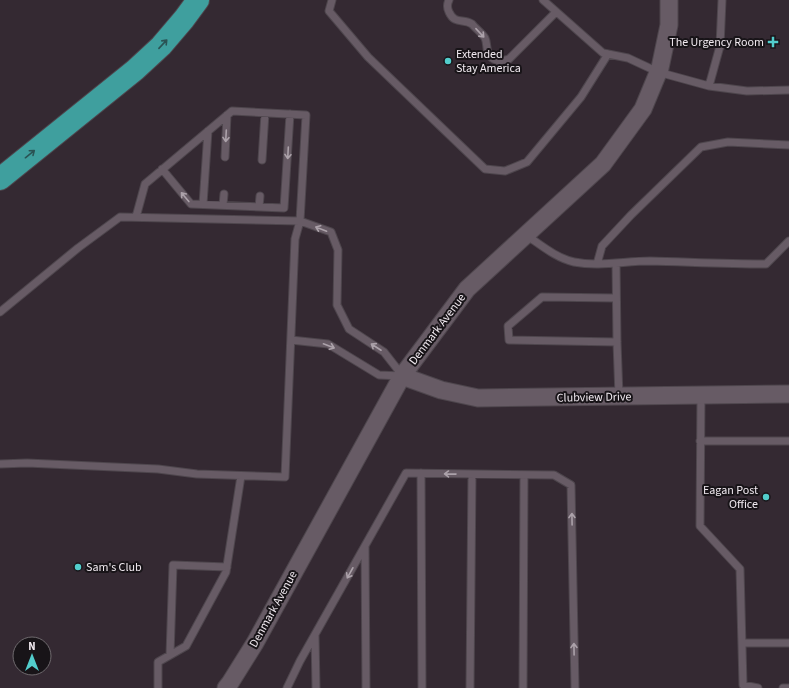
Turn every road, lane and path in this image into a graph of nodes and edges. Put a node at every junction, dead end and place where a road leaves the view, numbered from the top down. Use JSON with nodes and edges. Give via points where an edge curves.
{"nodes":[{"id":1,"x":198,"y":0,"type":"edge"},
{"id":2,"x":332,"y":0,"type":"edge"},
{"id":3,"x":449,"y":0,"type":"edge"},
{"id":4,"x":543,"y":0,"type":"edge"},
{"id":5,"x":669,"y":0,"type":"edge"},
{"id":6,"x":722,"y":0,"type":"edge"},
{"id":7,"x":556,"y":12,"type":"junction"},
{"id":8,"x":608,"y":54,"type":"junction"},
{"id":9,"x":658,"y":72,"type":"junction"},
{"id":10,"x":708,"y":86,"type":"junction"},
{"id":11,"x":789,"y":90,"type":"edge"},
{"id":12,"x":265,"y":113,"type":"junction"},
{"id":13,"x":290,"y":114,"type":"junction"},
{"id":14,"x":227,"y":115,"type":"junction"},
{"id":15,"x":208,"y":131,"type":"junction"},
{"id":16,"x":789,"y":145,"type":"edge"},
{"id":17,"x":225,"y":157,"type":"dead end"},
{"id":18,"x":262,"y":160,"type":"dead end"},
{"id":19,"x":162,"y":169,"type":"junction"},
{"id":20,"x":0,"y":179,"type":"edge"},
{"id":21,"x":224,"y":194,"type":"dead end"},
{"id":22,"x":260,"y":196,"type":"dead end"},
{"id":23,"x":203,"y":204,"type":"junction"},
{"id":24,"x":223,"y":206,"type":"junction"},
{"id":25,"x":259,"y":207,"type":"junction"},
{"id":26,"x":136,"y":217,"type":"junction"},
{"id":27,"x":300,"y":221,"type":"junction"},
{"id":28,"x":526,"y":235,"type":"junction"},
{"id":29,"x":789,"y":241,"type":"edge"},
{"id":30,"x":616,"y":263,"type":"junction"},
{"id":31,"x":597,"y":264,"type":"junction"},
{"id":32,"x":616,"y":298,"type":"junction"},
{"id":33,"x":0,"y":312,"type":"edge"},
{"id":34,"x":291,"y":340,"type":"junction"},
{"id":35,"x":617,"y":342,"type":"junction"},
{"id":36,"x":402,"y":376,"type":"junction"},
{"id":37,"x":789,"y":394,"type":"edge"},
{"id":38,"x":619,"y":396,"type":"junction"},
{"id":39,"x":701,"y":396,"type":"junction"},
{"id":40,"x":700,"y":441,"type":"junction"},
{"id":41,"x":789,"y":441,"type":"edge"},
{"id":42,"x":0,"y":464,"type":"edge"},
{"id":43,"x":421,"y":473,"type":"junction"},
{"id":44,"x":472,"y":474,"type":"junction"},
{"id":45,"x":524,"y":474,"type":"junction"},
{"id":46,"x":241,"y":476,"type":"junction"},
{"id":47,"x":365,"y":546,"type":"junction"},
{"id":48,"x":227,"y":567,"type":"junction"},
{"id":49,"x":315,"y":635,"type":"junction"},
{"id":50,"x":742,"y":643,"type":"junction"},
{"id":51,"x":789,"y":643,"type":"edge"},
{"id":52,"x":170,"y":655,"type":"junction"},
{"id":53,"x":158,"y":688,"type":"edge"},
{"id":54,"x":226,"y":688,"type":"edge"},
{"id":55,"x":287,"y":688,"type":"edge"},
{"id":56,"x":316,"y":688,"type":"edge"},
{"id":57,"x":366,"y":688,"type":"edge"},
{"id":58,"x":422,"y":688,"type":"edge"},
{"id":59,"x":470,"y":688,"type":"edge"},
{"id":60,"x":523,"y":688,"type":"edge"},
{"id":61,"x":575,"y":688,"type":"edge"},
{"id":62,"x":758,"y":688,"type":"edge"},
{"id":63,"x":783,"y":688,"type":"edge"},
{"id":64,"x":789,"y":688,"type":"edge"}],
"edges":[{"from":20,"to":1,"type":"highway","one_way":true,"via":[[135,70],[161,46]]},
{"from":2,"to":8,"type":"lane","via":[[330,10],[368,57],[486,169],[505,171],[526,162],[581,97]]},
{"from":3,"to":7,"type":"lane","one_way":true,"via":[[447,8],[454,20],[470,23],[485,38],[490,57],[503,61],[509,59]]},
{"from":4,"to":7,"type":"lane"},
{"from":5,"to":9,"type":"street","name":"Denmark Avenue","via":[[669,25]]},
{"from":6,"to":10,"type":"lane","via":[[720,46]]},
{"from":7,"to":8,"type":"lane","via":[[603,53]]},
{"from":8,"to":9,"type":"lane","via":[[628,58]]},
{"from":9,"to":10,"type":"lane"},
{"from":9,"to":28,"type":"street","name":"Denmark Avenue","via":[[643,109],[603,164]]},
{"from":10,"to":11,"type":"lane","via":[[747,91]]},
{"from":12,"to":13,"type":"lane"},
{"from":12,"to":14,"type":"lane","via":[[232,111]]},
{"from":12,"to":18,"type":"lane"},
{"from":13,"to":25,"type":"lane","one_way":true,"via":[[284,208]]},
{"from":13,"to":27,"type":"lane","via":[[306,115]]},
{"from":14,"to":15,"type":"lane"},
{"from":14,"to":17,"type":"lane","one_way":true},
{"from":15,"to":19,"type":"lane"},
{"from":15,"to":23,"type":"lane"},
{"from":16,"to":31,"type":"lane","via":[[728,142],[701,147],[631,214],[602,246]]},
{"from":23,"to":19,"type":"lane","one_way":true,"via":[[191,204]]},
{"from":19,"to":26,"type":"lane","via":[[145,184]]},
{"from":21,"to":24,"type":"lane"},
{"from":22,"to":25,"type":"lane"},
{"from":23,"to":24,"type":"lane"},
{"from":24,"to":25,"type":"lane"},
{"from":26,"to":27,"type":"lane"},
{"from":26,"to":33,"type":"lane","via":[[120,217]]},
{"from":27,"to":34,"type":"lane","via":[[295,239]]},
{"from":36,"to":27,"type":"lane","one_way":true,"via":[[384,352],[349,329],[337,305],[338,250],[331,232]]},
{"from":28,"to":31,"type":"lane","via":[[557,256],[573,262]]},
{"from":28,"to":36,"type":"street","name":"Denmark Avenue","via":[[467,289]]},
{"from":29,"to":30,"type":"lane","via":[[766,264],[649,261]]},
{"from":30,"to":31,"type":"lane"},
{"from":30,"to":32,"type":"lane"},
{"from":32,"to":35,"type":"lane"},
{"from":32,"to":35,"type":"lane","via":[[542,296],[508,326],[508,340]]},
{"from":34,"to":36,"type":"lane","one_way":true,"via":[[328,344],[380,375]]},
{"from":34,"to":46,"type":"lane","via":[[285,477]]},
{"from":35,"to":38,"type":"lane"},
{"from":36,"to":38,"type":"street","name":"Clubview Drive","via":[[441,390],[478,398]]},
{"from":36,"to":54,"type":"street","name":"Denmark Avenue","via":[[255,643]]},
{"from":37,"to":39,"type":"street","name":"Clubview Drive"},
{"from":38,"to":39,"type":"street","name":"Clubview Drive"},
{"from":39,"to":40,"type":"lane"},
{"from":40,"to":41,"type":"lane"},
{"from":40,"to":50,"type":"lane","via":[[700,526],[740,569]]},
{"from":42,"to":46,"type":"lane","via":[[27,462]]},
{"from":44,"to":43,"type":"lane","one_way":true},
{"from":43,"to":47,"type":"lane","via":[[406,473]]},
{"from":43,"to":58,"type":"lane"},
{"from":44,"to":45,"type":"lane"},
{"from":44,"to":59,"type":"lane"},
{"from":45,"to":60,"type":"lane"},
{"from":61,"to":45,"type":"lane","one_way":true,"via":[[571,485],[554,475]]},
{"from":46,"to":48,"type":"lane"},
{"from":47,"to":49,"type":"lane","one_way":true},
{"from":47,"to":57,"type":"lane"},
{"from":48,"to":52,"type":"lane","via":[[186,646]]},
{"from":48,"to":52,"type":"lane","via":[[173,565]]},
{"from":49,"to":55,"type":"lane"},
{"from":49,"to":56,"type":"lane"},
{"from":50,"to":51,"type":"lane"},
{"from":50,"to":62,"type":"lane","via":[[743,685]]},
{"from":52,"to":53,"type":"lane","via":[[158,662]]},
{"from":63,"to":64,"type":"lane"}]}
